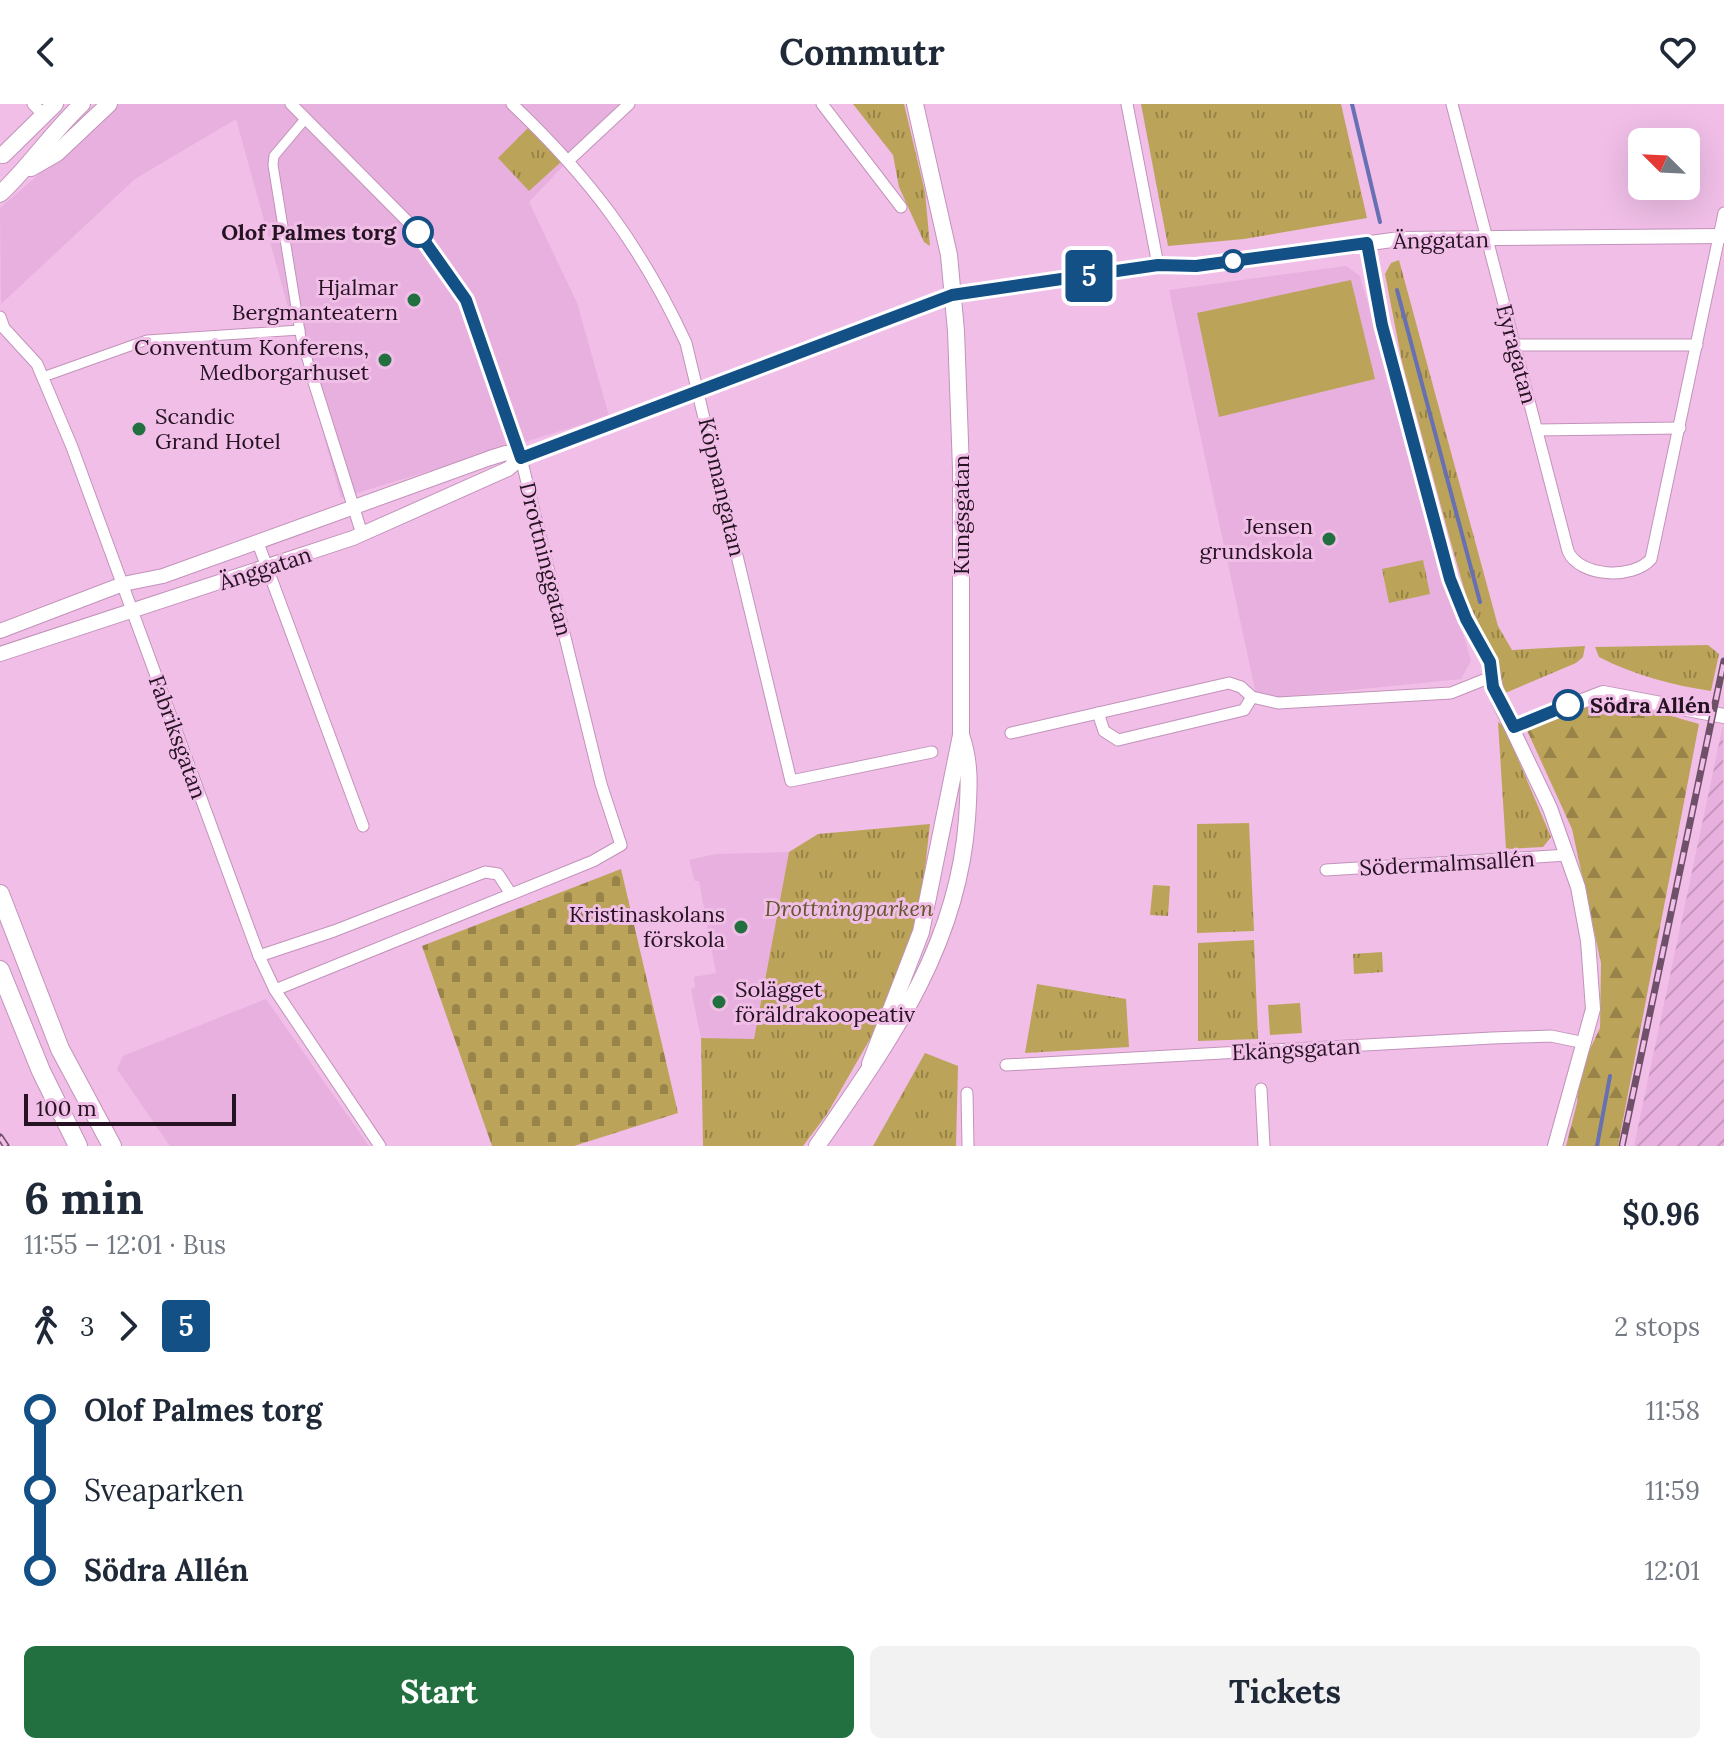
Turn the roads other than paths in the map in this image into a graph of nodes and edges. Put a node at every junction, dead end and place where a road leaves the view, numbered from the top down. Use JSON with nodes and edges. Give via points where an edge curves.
{"nodes":[{"id":1,"x":82,"y":104,"type":"edge"},
{"id":2,"x":109,"y":104,"type":"edge"},
{"id":3,"x":291,"y":104,"type":"edge"},
{"id":4,"x":512,"y":104,"type":"edge"},
{"id":5,"x":629,"y":104,"type":"edge"},
{"id":6,"x":822,"y":104,"type":"edge"},
{"id":7,"x":915,"y":104,"type":"edge"},
{"id":8,"x":1127,"y":104,"type":"edge"},
{"id":9,"x":1452,"y":104,"type":"edge"},
{"id":10,"x":44,"y":108,"type":"edge"},
{"id":11,"x":306,"y":118,"type":"junction"},
{"id":12,"x":56,"y":128,"type":"junction"},
{"id":13,"x":1,"y":156,"type":"edge"},
{"id":14,"x":569,"y":160,"type":"junction"},
{"id":15,"x":23,"y":173,"type":"junction"},
{"id":16,"x":0,"y":194,"type":"edge"},
{"id":17,"x":901,"y":207,"type":"dead end"},
{"id":18,"x":1724,"y":213,"type":"edge"},
{"id":19,"x":1722,"y":236,"type":"edge"},
{"id":20,"x":1487,"y":239,"type":"junction"},
{"id":21,"x":1367,"y":243,"type":"junction"},
{"id":22,"x":1158,"y":265,"type":"junction"},
{"id":23,"x":952,"y":295,"type":"junction"},
{"id":24,"x":0,"y":317,"type":"edge"},
{"id":25,"x":300,"y":330,"type":"junction"},
{"id":26,"x":1515,"y":345,"type":"junction"},
{"id":27,"x":1697,"y":345,"type":"junction"},
{"id":28,"x":43,"y":377,"type":"junction"},
{"id":29,"x":313,"y":379,"type":"joint"},
{"id":30,"x":699,"y":388,"type":"junction"},
{"id":31,"x":1680,"y":428,"type":"junction"},
{"id":32,"x":1537,"y":430,"type":"junction"},
{"id":33,"x":521,"y":458,"type":"junction"},
{"id":34,"x":351,"y":507,"type":"junction"},
{"id":35,"x":362,"y":534,"type":"junction"},
{"id":36,"x":258,"y":543,"type":"junction"},
{"id":37,"x":268,"y":568,"type":"junction"},
{"id":38,"x":123,"y":584,"type":"junction"},
{"id":39,"x":133,"y":609,"type":"junction"},
{"id":40,"x":0,"y":631,"type":"edge"},
{"id":41,"x":0,"y":654,"type":"edge"},
{"id":42,"x":1491,"y":677,"type":"junction"},
{"id":43,"x":1252,"y":697,"type":"junction"},
{"id":44,"x":1098,"y":713,"type":"junction"},
{"id":45,"x":1724,"y":716,"type":"edge"},
{"id":46,"x":1514,"y":727,"type":"junction"},
{"id":47,"x":1011,"y":733,"type":"dead end"},
{"id":48,"x":961,"y":735,"type":"junction"},
{"id":49,"x":932,"y":752,"type":"dead end"},
{"id":50,"x":363,"y":826,"type":"dead end"},
{"id":51,"x":1568,"y":855,"type":"junction"},
{"id":52,"x":1326,"y":870,"type":"dead end"},
{"id":53,"x":0,"y":894,"type":"edge"},
{"id":54,"x":511,"y":894,"type":"junction"},
{"id":55,"x":259,"y":956,"type":"junction"},
{"id":56,"x":0,"y":970,"type":"edge"},
{"id":57,"x":275,"y":990,"type":"junction"},
{"id":58,"x":1585,"y":1043,"type":"junction"},
{"id":59,"x":870,"y":1064,"type":"junction"},
{"id":60,"x":1006,"y":1065,"type":"dead end"},
{"id":61,"x":1261,"y":1089,"type":"dead end"},
{"id":62,"x":967,"y":1093,"type":"dead end"},
{"id":63,"x":78,"y":1146,"type":"edge"},
{"id":64,"x":112,"y":1146,"type":"edge"},
{"id":65,"x":380,"y":1146,"type":"edge"},
{"id":66,"x":817,"y":1146,"type":"edge"},
{"id":67,"x":968,"y":1146,"type":"edge"},
{"id":68,"x":1264,"y":1146,"type":"edge"},
{"id":69,"x":1555,"y":1146,"type":"edge"}],
"edges":[{"from":1,"to":12,"type":"main road"},
{"from":2,"to":15,"type":"main road","via":[[57,153]]},
{"from":3,"to":11,"type":"street","name":"Drottninggatan"},
{"from":4,"to":14,"type":"street","name":"Köpmangatan"},
{"from":5,"to":14,"type":"street"},
{"from":6,"to":17,"type":"street"},
{"from":7,"to":23,"type":"main road","name":"Kungsgatan","via":[[949,255]]},
{"from":8,"to":22,"type":"street"},
{"from":9,"to":20,"type":"street","name":"Eyragatan"},
{"from":10,"to":13,"type":"main road"},
{"from":11,"to":25,"type":"street","via":[[274,156]]},
{"from":11,"to":33,"type":"street","name":"Drottninggatan","via":[[418,232],[455,281],[487,352]]},
{"from":12,"to":13,"type":"main road"},
{"from":12,"to":15,"type":"main road"},
{"from":14,"to":30,"type":"street","name":"Köpmangatan","via":[[657,281],[686,343]]},
{"from":15,"to":16,"type":"main road"},
{"from":18,"to":19,"type":"street"},
{"from":19,"to":20,"type":"street","name":"Änggatan"},
{"from":19,"to":27,"type":"street"},
{"from":20,"to":21,"type":"street","name":"Änggatan"},
{"from":20,"to":26,"type":"street","name":"Eyragatan"},
{"from":21,"to":22,"type":"street","name":"Änggatan","via":[[1196,266]]},
{"from":21,"to":42,"type":"street","name":"Södermalmsallén","via":[[1382,325],[1450,579],[1490,662]]},
{"from":22,"to":23,"type":"street","name":"Änggatan"},
{"from":23,"to":30,"type":"street","name":"Änggatan"},
{"from":23,"to":48,"type":"main road","name":"Kungsgatan","via":[[961,469]]},
{"from":24,"to":28,"type":"street","name":"Fabriksgatan"},
{"from":25,"to":28,"type":"street","via":[[147,340]]},
{"from":25,"to":29,"type":"street"},
{"from":26,"to":27,"type":"street"},
{"from":26,"to":32,"type":"street","name":"Eyragatan"},
{"from":27,"to":31,"type":"street"},
{"from":28,"to":38,"type":"street","name":"Fabriksgatan"},
{"from":29,"to":34,"type":"street"},
{"from":30,"to":33,"type":"street","name":"Änggatan"},
{"from":30,"to":49,"type":"street","name":"Köpmangatan","via":[[791,781]]},
{"from":31,"to":32,"type":"street"},
{"from":31,"to":32,"type":"street","name":"Eyragatan","via":[[1651,559],[1645,566],[1594,571],[1573,561]]},
{"from":33,"to":34,"type":"street","name":"Änggatan","via":[[506,453]]},
{"from":33,"to":35,"type":"street","name":"Änggatan","via":[[508,469]]},
{"from":33,"to":54,"type":"street","name":"Drottninggatan","via":[[601,784],[621,845]]},
{"from":34,"to":35,"type":"street"},
{"from":34,"to":36,"type":"street","name":"Änggatan"},
{"from":35,"to":37,"type":"street","name":"Änggatan"},
{"from":36,"to":37,"type":"street"},
{"from":36,"to":38,"type":"street","name":"Änggatan"},
{"from":37,"to":39,"type":"street","name":"Änggatan"},
{"from":37,"to":50,"type":"street"},
{"from":38,"to":39,"type":"street","name":"Fabriksgatan"},
{"from":38,"to":40,"type":"street","name":"Änggatan"},
{"from":39,"to":41,"type":"street","name":"Änggatan"},
{"from":39,"to":55,"type":"street","name":"Fabriksgatan"},
{"from":42,"to":43,"type":"street","via":[[1451,693],[1278,703]]},
{"from":42,"to":46,"type":"street","name":"Södermalmsallén"},
{"from":43,"to":44,"type":"street","via":[[1229,683]]},
{"from":43,"to":44,"type":"street","via":[[1244,710],[1118,740],[1104,731]]},
{"from":44,"to":47,"type":"street"},
{"from":45,"to":46,"type":"street","via":[[1603,693]]},
{"from":46,"to":51,"type":"street","name":"Södermalmsallén"},
{"from":48,"to":59,"type":"main road","name":"Kungsgatan","via":[[921,932]]},
{"from":48,"to":59,"type":"main road","name":"Kungsgatan","via":[[970,769],[965,846],[952,906],[913,1002]]},
{"from":51,"to":52,"type":"street","name":"Södermalmsallén"},
{"from":51,"to":58,"type":"street","name":"Södermalmsallén","via":[[1588,941],[1593,1005]]},
{"from":53,"to":64,"type":"main road","via":[[60,1049]]},
{"from":54,"to":55,"type":"street","via":[[498,874],[485,872]]},
{"from":54,"to":57,"type":"street"},
{"from":55,"to":57,"type":"street","name":"Fabriksgatan"},
{"from":56,"to":63,"type":"main road"},
{"from":57,"to":65,"type":"street","name":"Fabriksgatan"},
{"from":58,"to":60,"type":"street","name":"Ekängsgatan","via":[[1551,1036]]},
{"from":58,"to":69,"type":"street","name":"Södermalmsallén"},
{"from":59,"to":66,"type":"main road","name":"Kungsgatan"},
{"from":61,"to":68,"type":"street"},
{"from":62,"to":67,"type":"street"}]}
